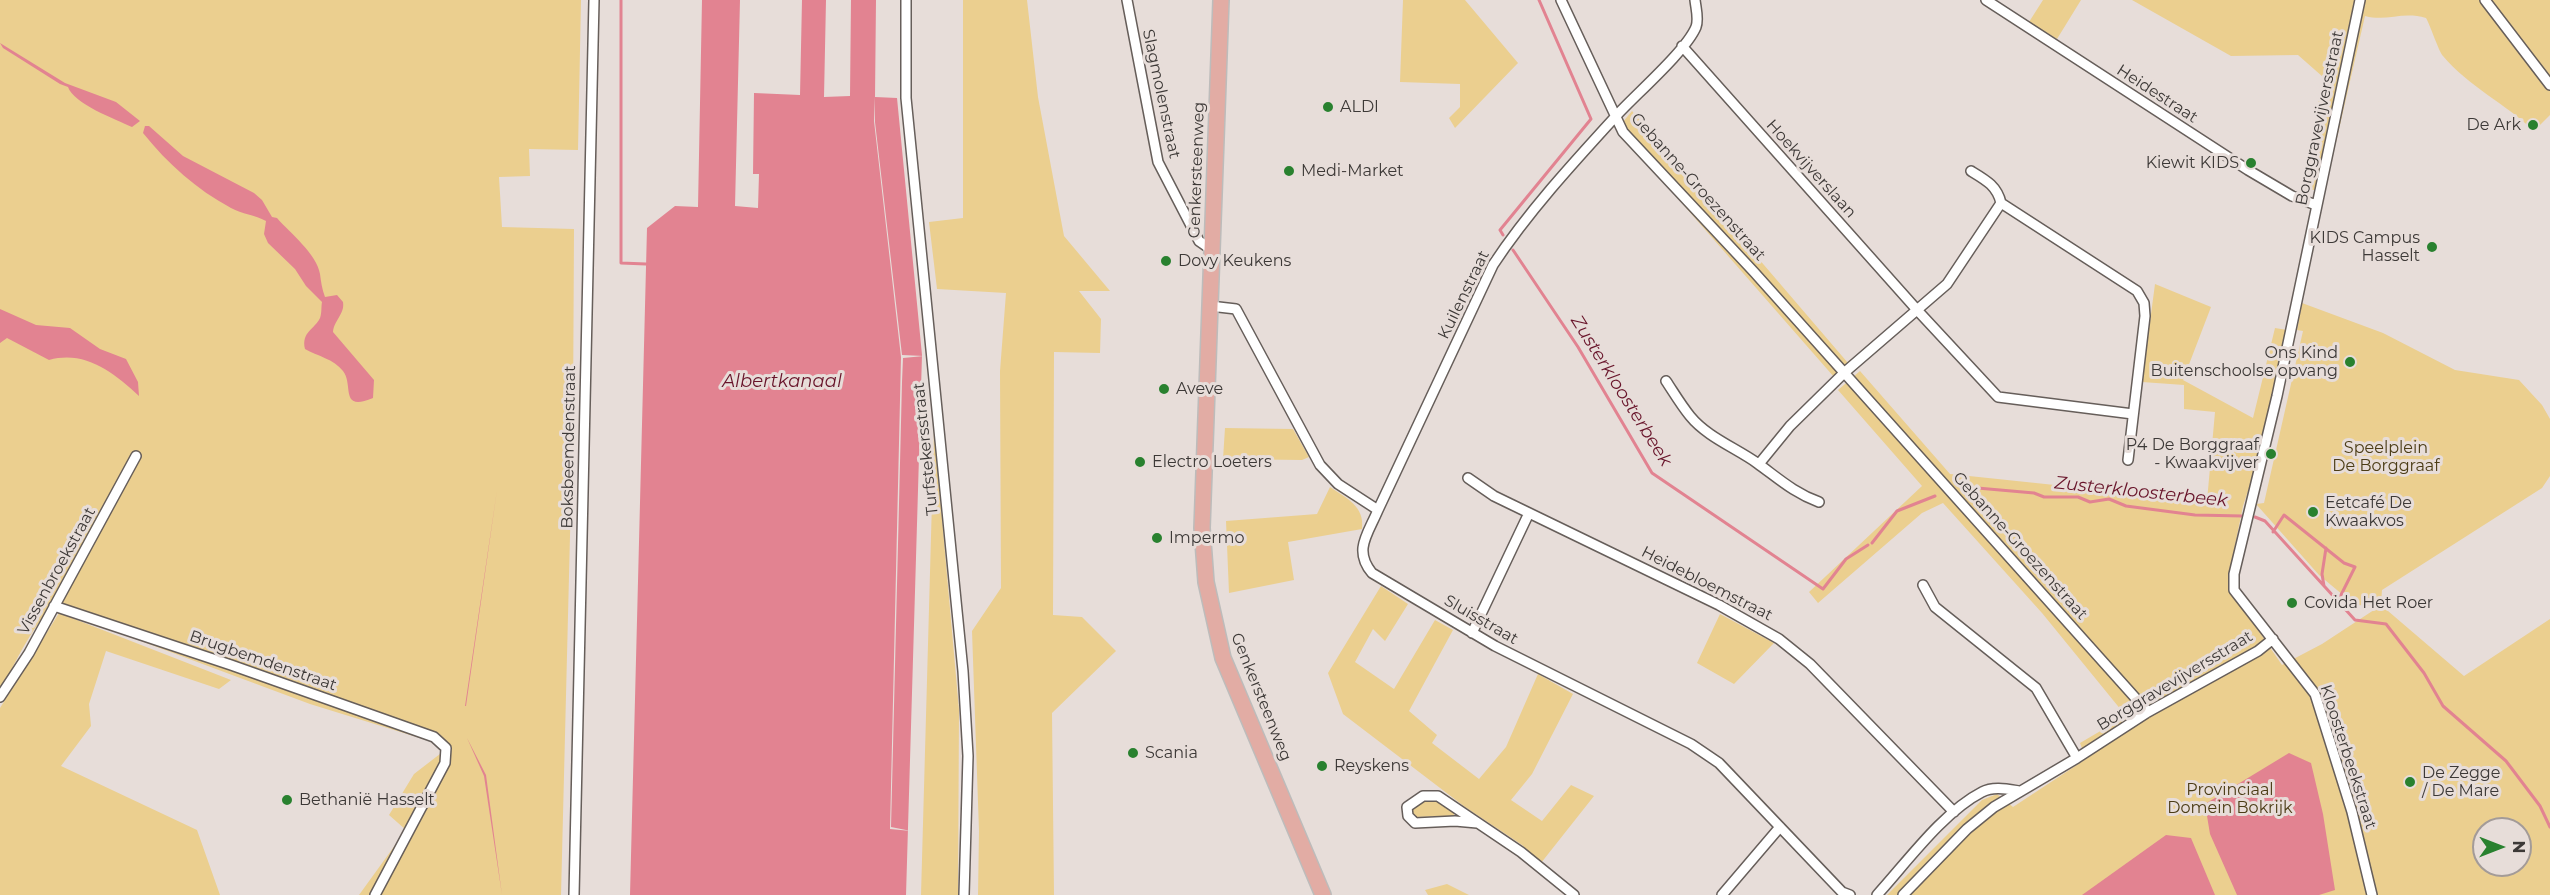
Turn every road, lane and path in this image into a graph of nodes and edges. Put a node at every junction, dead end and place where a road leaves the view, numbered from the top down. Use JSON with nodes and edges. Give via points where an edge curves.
{"nodes":[{"id":1,"x":594,"y":0,"type":"edge"},
{"id":2,"x":906,"y":0,"type":"edge"},
{"id":3,"x":1127,"y":0,"type":"edge"},
{"id":4,"x":1221,"y":0,"type":"edge"},
{"id":5,"x":1561,"y":0,"type":"edge"},
{"id":6,"x":1695,"y":0,"type":"edge"},
{"id":7,"x":1986,"y":0,"type":"edge"},
{"id":8,"x":2360,"y":0,"type":"edge"},
{"id":9,"x":2484,"y":0,"type":"edge"},
{"id":10,"x":1682,"y":46,"type":"junction"},
{"id":11,"x":2550,"y":85,"type":"edge"},
{"id":12,"x":1615,"y":117,"type":"junction"},
{"id":13,"x":1971,"y":171,"type":"dead end"},
{"id":14,"x":2001,"y":203,"type":"junction"},
{"id":15,"x":2316,"y":205,"type":"junction"},
{"id":16,"x":1212,"y":250,"type":"junction"},
{"id":17,"x":1210,"y":306,"type":"junction"},
{"id":18,"x":1918,"y":311,"type":"junction"},
{"id":19,"x":1845,"y":372,"type":"junction"},
{"id":20,"x":1666,"y":381,"type":"dead end"},
{"id":21,"x":2133,"y":414,"type":"junction"},
{"id":22,"x":136,"y":456,"type":"dead end"},
{"id":23,"x":2128,"y":460,"type":"dead end"},
{"id":24,"x":1759,"y":464,"type":"junction"},
{"id":25,"x":1468,"y":478,"type":"dead end"},
{"id":26,"x":1819,"y":502,"type":"dead end"},
{"id":27,"x":1378,"y":510,"type":"junction"},
{"id":28,"x":1529,"y":513,"type":"junction"},
{"id":29,"x":1923,"y":585,"type":"dead end"},
{"id":30,"x":54,"y":606,"type":"junction"},
{"id":31,"x":1472,"y":633,"type":"junction"},
{"id":32,"x":2273,"y":639,"type":"junction"},
{"id":33,"x":0,"y":698,"type":"edge"},
{"id":34,"x":2148,"y":712,"type":"junction"},
{"id":35,"x":2078,"y":758,"type":"junction"},
{"id":36,"x":2019,"y":791,"type":"junction"},
{"id":37,"x":1954,"y":812,"type":"junction"},
{"id":38,"x":1477,"y":823,"type":"junction"},
{"id":39,"x":1780,"y":827,"type":"junction"},
{"id":40,"x":375,"y":895,"type":"edge"},
{"id":41,"x":574,"y":895,"type":"edge"},
{"id":42,"x":964,"y":895,"type":"edge"},
{"id":43,"x":1323,"y":895,"type":"edge"},
{"id":44,"x":1574,"y":895,"type":"edge"},
{"id":45,"x":1722,"y":895,"type":"edge"},
{"id":46,"x":1850,"y":895,"type":"edge"},
{"id":47,"x":1877,"y":895,"type":"edge"},
{"id":48,"x":1903,"y":895,"type":"edge"},
{"id":49,"x":2373,"y":895,"type":"edge"}],
"edges":[{"from":1,"to":41,"type":"street","name":"Boksbeemdenstraat"},
{"from":2,"to":42,"type":"street","name":"Turfstekersstraat","via":[[906,98],[963,672],[968,756]]},
{"from":3,"to":16,"type":"street","name":"Slagmolenstraat","via":[[1158,162],[1199,241]]},
{"from":4,"to":16,"type":"main road","name":"Genkersteenweg"},
{"from":5,"to":12,"type":"street","name":"Gebanne-Groezenstraat"},
{"from":6,"to":10,"type":"street","via":[[1698,19]]},
{"from":7,"to":15,"type":"street","name":"Heidestraat","via":[[2248,170]]},
{"from":8,"to":15,"type":"street","name":"Borggravevijversstraat"},
{"from":9,"to":11,"type":"street"},
{"from":10,"to":12,"type":"street"},
{"from":10,"to":18,"type":"street","name":"Hoekvijverslaan"},
{"from":12,"to":19,"type":"street","name":"Gebanne-Groezenstraat","via":[[1623,132]]},
{"from":12,"to":27,"type":"street","name":"Kuilenstraat","via":[[1514,234],[1493,266]]},
{"from":13,"to":14,"type":"street","via":[[1993,185]]},
{"from":14,"to":18,"type":"street","via":[[1947,284]]},
{"from":14,"to":21,"type":"street","via":[[2137,291],[2144,303],[2145,316]]},
{"from":15,"to":32,"type":"street","name":"Borggravevijversstraat","via":[[2277,396],[2234,574],[2234,590]]},
{"from":16,"to":17,"type":"main road","name":"Genkersteenweg"},
{"from":17,"to":27,"type":"street","via":[[1236,309],[1320,465],[1338,484]]},
{"from":17,"to":43,"type":"main road","name":"Genkersteenweg","via":[[1202,528],[1210,606],[1232,680]]},
{"from":18,"to":19,"type":"street"},
{"from":18,"to":21,"type":"street","name":"Hoekvijverslaan","via":[[1998,397]]},
{"from":19,"to":24,"type":"street","via":[[1790,426]]},
{"from":19,"to":34,"type":"street","name":"Gebanne-Groezenstraat"},
{"from":20,"to":24,"type":"street","via":[[1690,417]]},
{"from":21,"to":23,"type":"street"},
{"from":22,"to":30,"type":"street","name":"Vissenbroekstraat"},
{"from":24,"to":26,"type":"street","via":[[1777,480]]},
{"from":25,"to":28,"type":"street","name":"Heidebloemstraat"},
{"from":27,"to":31,"type":"street","name":"Sluisstraat","via":[[1362,549],[1363,562],[1372,573]]},
{"from":28,"to":31,"type":"street"},
{"from":28,"to":37,"type":"street","name":"Heidebloemstraat","via":[[1741,615],[1779,639],[1810,664]]},
{"from":29,"to":35,"type":"street","via":[[1935,607],[2036,688]]},
{"from":30,"to":33,"type":"street","name":"Vissenbroekstraat"},
{"from":30,"to":40,"type":"street","name":"Brugbemdenstraat","via":[[434,737],[446,748],[445,763]]},
{"from":31,"to":39,"type":"street","name":"Sluisstraat","via":[[1691,744],[1719,763]]},
{"from":32,"to":34,"type":"street","name":"Borggravevijversstraat"},
{"from":32,"to":49,"type":"street","name":"Kloosterbeekstraat","via":[[2314,694],[2352,812]]},
{"from":34,"to":35,"type":"street","name":"Borggravevijversstraat"},
{"from":35,"to":36,"type":"street","name":"Borggravevijversstraat"},
{"from":36,"to":37,"type":"street","via":[[1984,790]]},
{"from":36,"to":48,"type":"street","name":"Borggravevijversstraat","via":[[1967,829]]},
{"from":37,"to":47,"type":"street"},
{"from":38,"to":38,"type":"street","via":[[1418,824],[1408,816],[1407,807],[1414,799],[1432,794]]},
{"from":38,"to":44,"type":"street"},
{"from":39,"to":45,"type":"street"},
{"from":39,"to":46,"type":"street","name":"Sluisstraat","via":[[1842,892]]}]}
